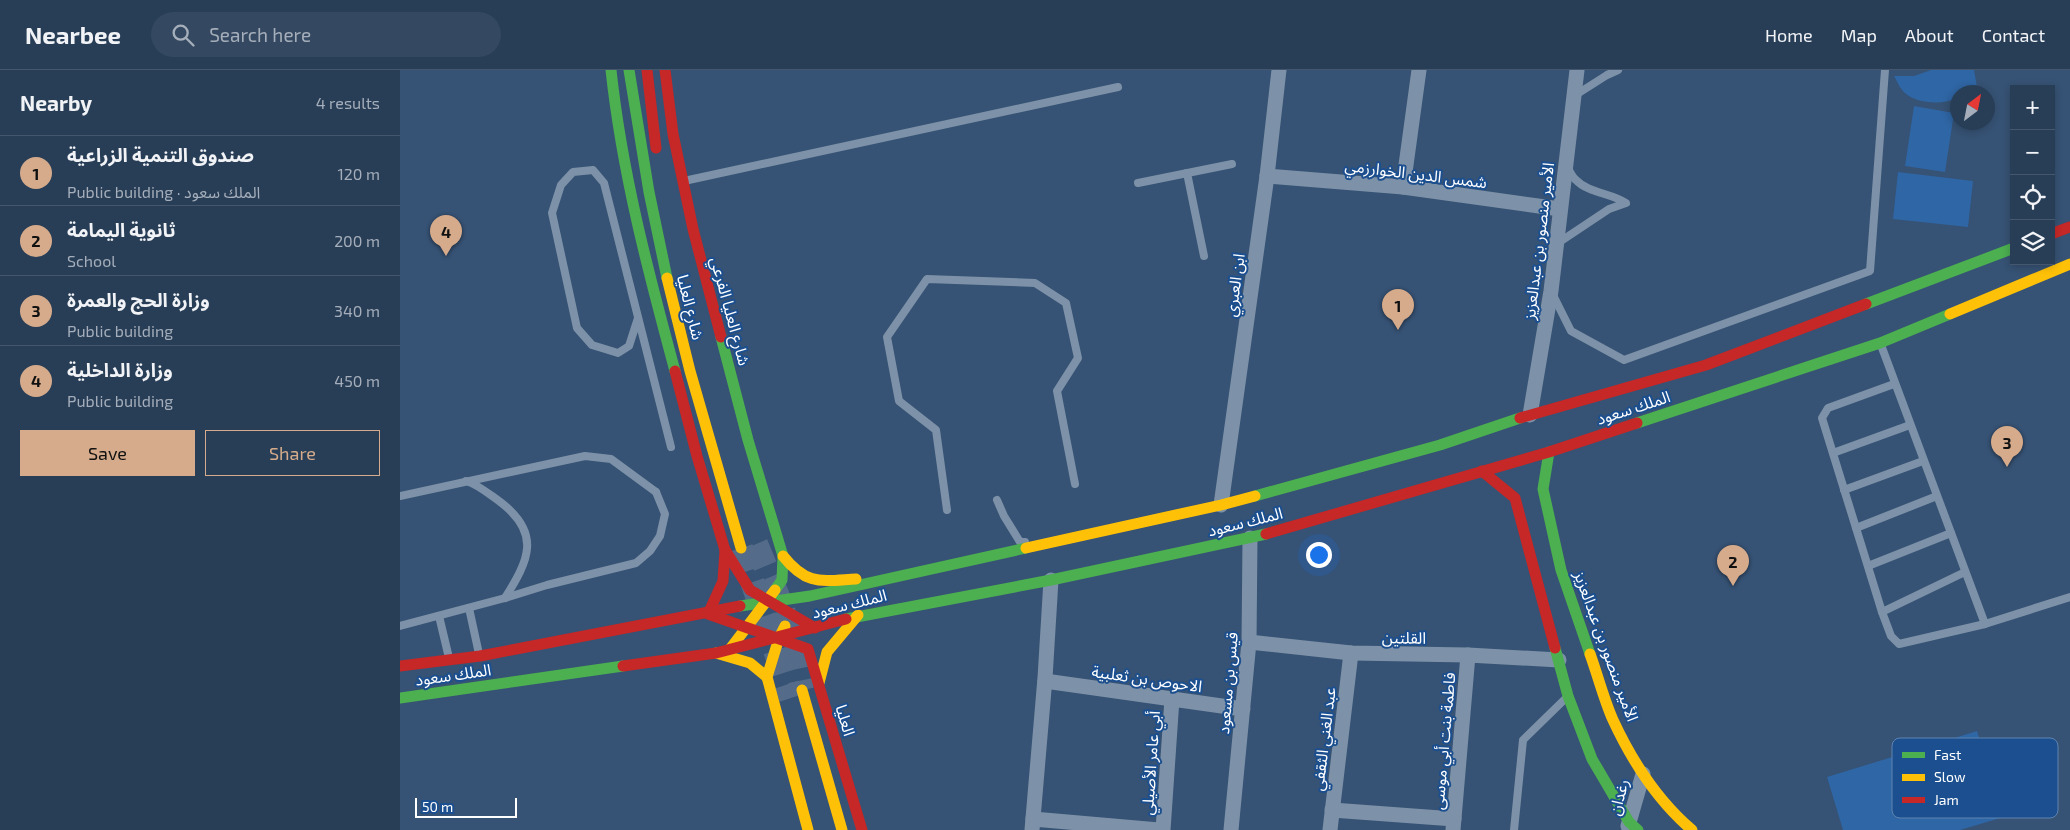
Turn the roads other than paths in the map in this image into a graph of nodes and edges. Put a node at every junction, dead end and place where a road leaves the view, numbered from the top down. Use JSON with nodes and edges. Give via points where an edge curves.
{"nodes":[{"id":1,"x":611,"y":70,"type":"edge"},
{"id":2,"x":629,"y":70,"type":"edge"},
{"id":3,"x":647,"y":70,"type":"edge"},
{"id":4,"x":665,"y":70,"type":"edge"},
{"id":5,"x":1279,"y":70,"type":"edge"},
{"id":6,"x":1419,"y":70,"type":"edge"},
{"id":7,"x":1577,"y":70,"type":"edge"},
{"id":8,"x":1618,"y":70,"type":"edge"},
{"id":9,"x":1885,"y":70,"type":"edge"},
{"id":10,"x":1118,"y":87,"type":"dead end"},
{"id":11,"x":1574,"y":96,"type":"junction"},
{"id":12,"x":658,"y":156,"type":"dead end"},
{"id":13,"x":1232,"y":164,"type":"dead end"},
{"id":14,"x":1566,"y":165,"type":"junction"},
{"id":15,"x":1188,"y":173,"type":"junction"},
{"id":16,"x":1267,"y":176,"type":"junction"},
{"id":17,"x":682,"y":182,"type":"junction"},
{"id":18,"x":1138,"y":183,"type":"dead end"},
{"id":19,"x":1403,"y":187,"type":"junction"},
{"id":20,"x":1560,"y":209,"type":"junction"},
{"id":21,"x":2069,"y":225,"type":"edge"},
{"id":22,"x":2055,"y":232,"type":"edge"},
{"id":23,"x":1556,"y":244,"type":"junction"},
{"id":24,"x":2010,"y":250,"type":"edge"},
{"id":25,"x":632,"y":252,"type":"junction"},
{"id":26,"x":1204,"y":256,"type":"dead end"},
{"id":27,"x":2070,"y":264,"type":"edge"},
{"id":28,"x":1551,"y":291,"type":"junction"},
{"id":29,"x":638,"y":318,"type":"junction"},
{"id":30,"x":1880,"y":343,"type":"junction"},
{"id":31,"x":1894,"y":384,"type":"junction"},
{"id":32,"x":1530,"y":415,"type":"junction"},
{"id":33,"x":1910,"y":425,"type":"junction"},
{"id":34,"x":671,"y":447,"type":"dead end"},
{"id":35,"x":1549,"y":452,"type":"junction"},
{"id":36,"x":1833,"y":453,"type":"junction"},
{"id":37,"x":1923,"y":461,"type":"junction"},
{"id":38,"x":1482,"y":471,"type":"junction"},
{"id":39,"x":1076,"y":484,"type":"dead end"},
{"id":40,"x":1844,"y":490,"type":"junction"},
{"id":41,"x":400,"y":496,"type":"edge"},
{"id":42,"x":1937,"y":496,"type":"junction"},
{"id":43,"x":997,"y":500,"type":"dead end"},
{"id":44,"x":1221,"y":505,"type":"junction"},
{"id":45,"x":947,"y":510,"type":"dead end"},
{"id":46,"x":1856,"y":528,"type":"junction"},
{"id":47,"x":1951,"y":533,"type":"junction"},
{"id":48,"x":1250,"y":538,"type":"junction"},
{"id":49,"x":1044,"y":544,"type":"junction"},
{"id":50,"x":741,"y":548,"type":"tunnel mouth"},
{"id":51,"x":725,"y":550,"type":"junction"},
{"id":52,"x":1530,"y":554,"type":"junction"},
{"id":53,"x":783,"y":556,"type":"junction"},
{"id":54,"x":1868,"y":566,"type":"junction"},
{"id":55,"x":1561,"y":570,"type":"junction"},
{"id":56,"x":1965,"y":572,"type":"junction"},
{"id":57,"x":889,"y":578,"type":"junction"},
{"id":58,"x":1051,"y":580,"type":"junction"},
{"id":59,"x":800,"y":597,"type":"junction"},
{"id":60,"x":2070,"y":597,"type":"edge"},
{"id":61,"x":505,"y":598,"type":"junction"},
{"id":62,"x":768,"y":601,"type":"junction"},
{"id":63,"x":470,"y":608,"type":"junction"},
{"id":64,"x":1882,"y":612,"type":"junction"},
{"id":65,"x":708,"y":614,"type":"junction"},
{"id":66,"x":791,"y":614,"type":"junction"},
{"id":67,"x":858,"y":615,"type":"junction"},
{"id":68,"x":439,"y":616,"type":"junction"},
{"id":69,"x":400,"y":620,"type":"edge"},
{"id":70,"x":411,"y":624,"type":"junction"},
{"id":71,"x":1985,"y":624,"type":"junction"},
{"id":72,"x":400,"y":626,"type":"edge"},
{"id":73,"x":747,"y":627,"type":"junction"},
{"id":74,"x":816,"y":628,"type":"junction"},
{"id":75,"x":778,"y":638,"type":"junction"},
{"id":76,"x":1249,"y":642,"type":"junction"},
{"id":77,"x":730,"y":649,"type":"junction"},
{"id":78,"x":1351,"y":653,"type":"junction"},
{"id":79,"x":716,"y":654,"type":"junction"},
{"id":80,"x":1468,"y":655,"type":"junction"},
{"id":81,"x":480,"y":656,"type":"junction"},
{"id":82,"x":449,"y":660,"type":"junction"},
{"id":83,"x":1559,"y":660,"type":"junction"},
{"id":84,"x":400,"y":666,"type":"edge"},
{"id":85,"x":767,"y":677,"type":"junction"},
{"id":86,"x":1045,"y":681,"type":"junction"},
{"id":87,"x":818,"y":684,"type":"junction"},
{"id":88,"x":802,"y":690,"type":"tunnel mouth"},
{"id":89,"x":1568,"y":696,"type":"junction"},
{"id":90,"x":400,"y":698,"type":"edge"},
{"id":91,"x":1172,"y":699,"type":"junction"},
{"id":92,"x":1243,"y":709,"type":"junction"},
{"id":93,"x":1643,"y":774,"type":"junction"},
{"id":94,"x":1332,"y":810,"type":"junction"},
{"id":95,"x":1454,"y":824,"type":"edge"},
{"id":96,"x":1033,"y":825,"type":"edge"},
{"id":97,"x":1631,"y":827,"type":"edge"},
{"id":98,"x":808,"y":830,"type":"edge"},
{"id":99,"x":842,"y":830,"type":"edge"},
{"id":100,"x":862,"y":830,"type":"edge"},
{"id":101,"x":1161,"y":830,"type":"edge"},
{"id":102,"x":1231,"y":830,"type":"edge"},
{"id":103,"x":1330,"y":830,"type":"edge"},
{"id":104,"x":1514,"y":830,"type":"edge"},
{"id":105,"x":1692,"y":830,"type":"edge"}],
"edges":[{"from":1,"to":25,"type":"main road","via":[[629,190]]},
{"from":2,"to":50,"type":"main road","name":"شارع العليا","via":[[658,245],[702,420]]},
{"from":3,"to":12,"type":"main road"},
{"from":4,"to":17,"type":"main road","name":"شارع العليا الفرعي"},
{"from":5,"to":16,"type":"street","name":"ابن العبري"},
{"from":6,"to":19,"type":"street"},
{"from":7,"to":11,"type":"street","name":"الأمير منصور بن عبدالعزيز"},
{"from":8,"to":11,"type":"lane"},
{"from":9,"to":28,"type":"lane","via":[[1870,271],[1624,360],[1571,331]]},
{"from":10,"to":17,"type":"lane"},
{"from":11,"to":14,"type":"street","name":"الأمير منصور بن عبدالعزيز"},
{"from":13,"to":15,"type":"lane"},
{"from":14,"to":20,"type":"street","name":"الأمير منصور بن عبدالعزيز"},
{"from":14,"to":23,"type":"lane","via":[[1576,181],[1626,203],[1609,209]]},
{"from":15,"to":18,"type":"lane"},
{"from":15,"to":26,"type":"lane"},
{"from":16,"to":19,"type":"street","name":"شمس الدين الخوارزمي"},
{"from":16,"to":44,"type":"street","name":"ابن العبري"},
{"from":17,"to":53,"type":"main road","name":"شارع العليا الفرعي","via":[[748,440]]},
{"from":19,"to":20,"type":"street","name":"شمس الدين الخوارزمي"},
{"from":20,"to":23,"type":"street","name":"الأمير منصور بن عبدالعزيز"},
{"from":21,"to":22,"type":"main road"},
{"from":23,"to":28,"type":"street","name":"الأمير منصور بن عبدالعزيز"},
{"from":24,"to":32,"type":"main road","name":"الملك سعود","via":[[1706,364]]},
{"from":25,"to":29,"type":"lane"},
{"from":25,"to":29,"type":"lane","via":[[604,183],[593,170],[573,172],[561,186],[552,213],[577,328],[592,345],[618,353],[629,346]]},
{"from":25,"to":51,"type":"main road"},
{"from":27,"to":30,"type":"main road","name":"الملك سعود"},
{"from":28,"to":32,"type":"street","name":"الأمير منصور بن عبدالعزيز"},
{"from":29,"to":34,"type":"lane"},
{"from":30,"to":31,"type":"lane"},
{"from":30,"to":35,"type":"main road","name":"الملك سعود"},
{"from":31,"to":33,"type":"lane"},
{"from":31,"to":36,"type":"lane","via":[[1828,408],[1822,418]]},
{"from":32,"to":44,"type":"main road","name":"الملك سعود","via":[[1440,445]]},
{"from":33,"to":36,"type":"lane"},
{"from":33,"to":37,"type":"lane"},
{"from":35,"to":38,"type":"main road","name":"الملك سعود"},
{"from":35,"to":55,"type":"main road","name":"الأمير منصور بن عبدالعزيز","via":[[1542,489]]},
{"from":36,"to":40,"type":"lane"},
{"from":37,"to":40,"type":"lane"},
{"from":37,"to":42,"type":"lane"},
{"from":38,"to":48,"type":"main road","name":"الملك سعود"},
{"from":38,"to":52,"type":"main road","via":[[1515,498]]},
{"from":39,"to":45,"type":"lane","via":[[1057,391],[1078,358],[1066,302],[1034,283],[927,279],[887,337],[900,401],[936,430]]},
{"from":40,"to":46,"type":"lane"},
{"from":41,"to":61,"type":"lane","via":[[467,480],[512,510],[525,532],[528,552],[522,571]]},
{"from":41,"to":61,"type":"lane","bridge":true,"via":[[585,456],[610,459],[656,492],[665,514],[660,536],[636,563]]},
{"from":42,"to":46,"type":"lane"},
{"from":42,"to":47,"type":"lane"},
{"from":43,"to":49,"type":"lane","via":[[1020,542]]},
{"from":44,"to":49,"type":"main road","name":"الملك سعود"},
{"from":46,"to":54,"type":"lane"},
{"from":47,"to":54,"type":"lane"},
{"from":47,"to":56,"type":"lane"},
{"from":48,"to":58,"type":"main road","name":"الملك سعود"},
{"from":48,"to":76,"type":"street","name":"قيس بن مسعود"},
{"from":49,"to":57,"type":"main road","name":"الملك سعود"},
{"from":51,"to":62,"type":"main road","via":[[750,590]]},
{"from":51,"to":65,"type":"main road","via":[[723,581]]},
{"from":52,"to":55,"type":"main road","via":[[1526,506],[1532,502]]},
{"from":52,"to":83,"type":"main road"},
{"from":53,"to":57,"type":"main road","name":"شارع العليا الفرعي","via":[[793,570],[811,580]]},
{"from":53,"to":62,"type":"main road","name":"شارع العليا الفرعي","via":[[782,580]]},
{"from":54,"to":64,"type":"lane"},
{"from":55,"to":93,"type":"main road","name":"الأمير منصور بن عبدالعزيز","via":[[1613,720]]},
{"from":56,"to":64,"type":"lane"},
{"from":56,"to":71,"type":"lane"},
{"from":57,"to":59,"type":"main road","name":"الملك سعود"},
{"from":58,"to":67,"type":"main road","name":"الملك سعود"},
{"from":58,"to":86,"type":"street"},
{"from":59,"to":62,"type":"main road","name":"الملك سعود"},
{"from":59,"to":66,"type":"main road"},
{"from":60,"to":71,"type":"lane"},
{"from":61,"to":63,"type":"lane"},
{"from":62,"to":65,"type":"main road","name":"الملك سعود"},
{"from":62,"to":66,"type":"main road"},
{"from":62,"to":73,"type":"main road","name":"شارع العليا الفرعي"},
{"from":63,"to":68,"type":"lane"},
{"from":63,"to":81,"type":"lane"},
{"from":64,"to":71,"type":"lane","via":[[1891,636],[1899,644]]},
{"from":65,"to":73,"type":"main road","name":"العليا"},
{"from":65,"to":81,"type":"main road","name":"الملك سعود"},
{"from":66,"to":74,"type":"main road"},
{"from":66,"to":75,"type":"main road"},
{"from":67,"to":74,"type":"main road","name":"الملك سعود"},
{"from":67,"to":87,"type":"main road","via":[[827,652]]},
{"from":68,"to":70,"type":"lane"},
{"from":68,"to":82,"type":"lane"},
{"from":69,"to":70,"type":"lane"},
{"from":70,"to":72,"type":"lane"},
{"from":73,"to":75,"type":"main road","name":"العليا"},
{"from":73,"to":77,"type":"main road","name":"شارع العليا الفرعي"},
{"from":74,"to":75,"type":"main road","name":"الملك سعود"},
{"from":75,"to":77,"type":"main road","name":"الملك سعود"},
{"from":75,"to":85,"type":"main road"},
{"from":75,"to":87,"type":"main road","name":"العليا","via":[[808,649]]},
{"from":76,"to":78,"type":"street","name":"القلتين"},
{"from":76,"to":92,"type":"street","name":"قيس بن مسعود"},
{"from":77,"to":79,"type":"main road","name":"الملك سعود"},
{"from":78,"to":80,"type":"street","name":"القلتين"},
{"from":78,"to":94,"type":"street","name":"عبد الغني الثقفي"},
{"from":79,"to":85,"type":"main road","via":[[750,663]]},
{"from":79,"to":90,"type":"main road","name":"الملك سعود"},
{"from":80,"to":83,"type":"street","name":"القلتين"},
{"from":80,"to":95,"type":"street","name":"فاطمة بنت أبي موسى"},
{"from":81,"to":82,"type":"main road","name":"الملك سعود"},
{"from":82,"to":84,"type":"main road","name":"الملك سعود"},
{"from":83,"to":89,"type":"main road"},
{"from":85,"to":98,"type":"main road"},
{"from":86,"to":91,"type":"street","name":"الاحوص بن ثعلبية"},
{"from":86,"to":96,"type":"street"},
{"from":87,"to":100,"type":"main road","name":"العليا"},
{"from":88,"to":99,"type":"main road"},
{"from":89,"to":97,"type":"main road","via":[[1592,759]]},
{"from":89,"to":104,"type":"lane","via":[[1523,740]]},
{"from":91,"to":92,"type":"street","name":"الاحوص بن ثعلبية"},
{"from":91,"to":101,"type":"street","name":"أبي عامر الأصيلي"},
{"from":92,"to":102,"type":"street","name":"قيس بن مسعود"},
{"from":93,"to":97,"type":"street","name":"رغدان"},
{"from":93,"to":105,"type":"main road","name":"الأمير منصور بن عبدالعزيز","via":[[1677,817]]},
{"from":94,"to":95,"type":"street"},
{"from":94,"to":103,"type":"street","name":"عبد الغني الثقفي"},
{"from":96,"to":101,"type":"street"}]}
